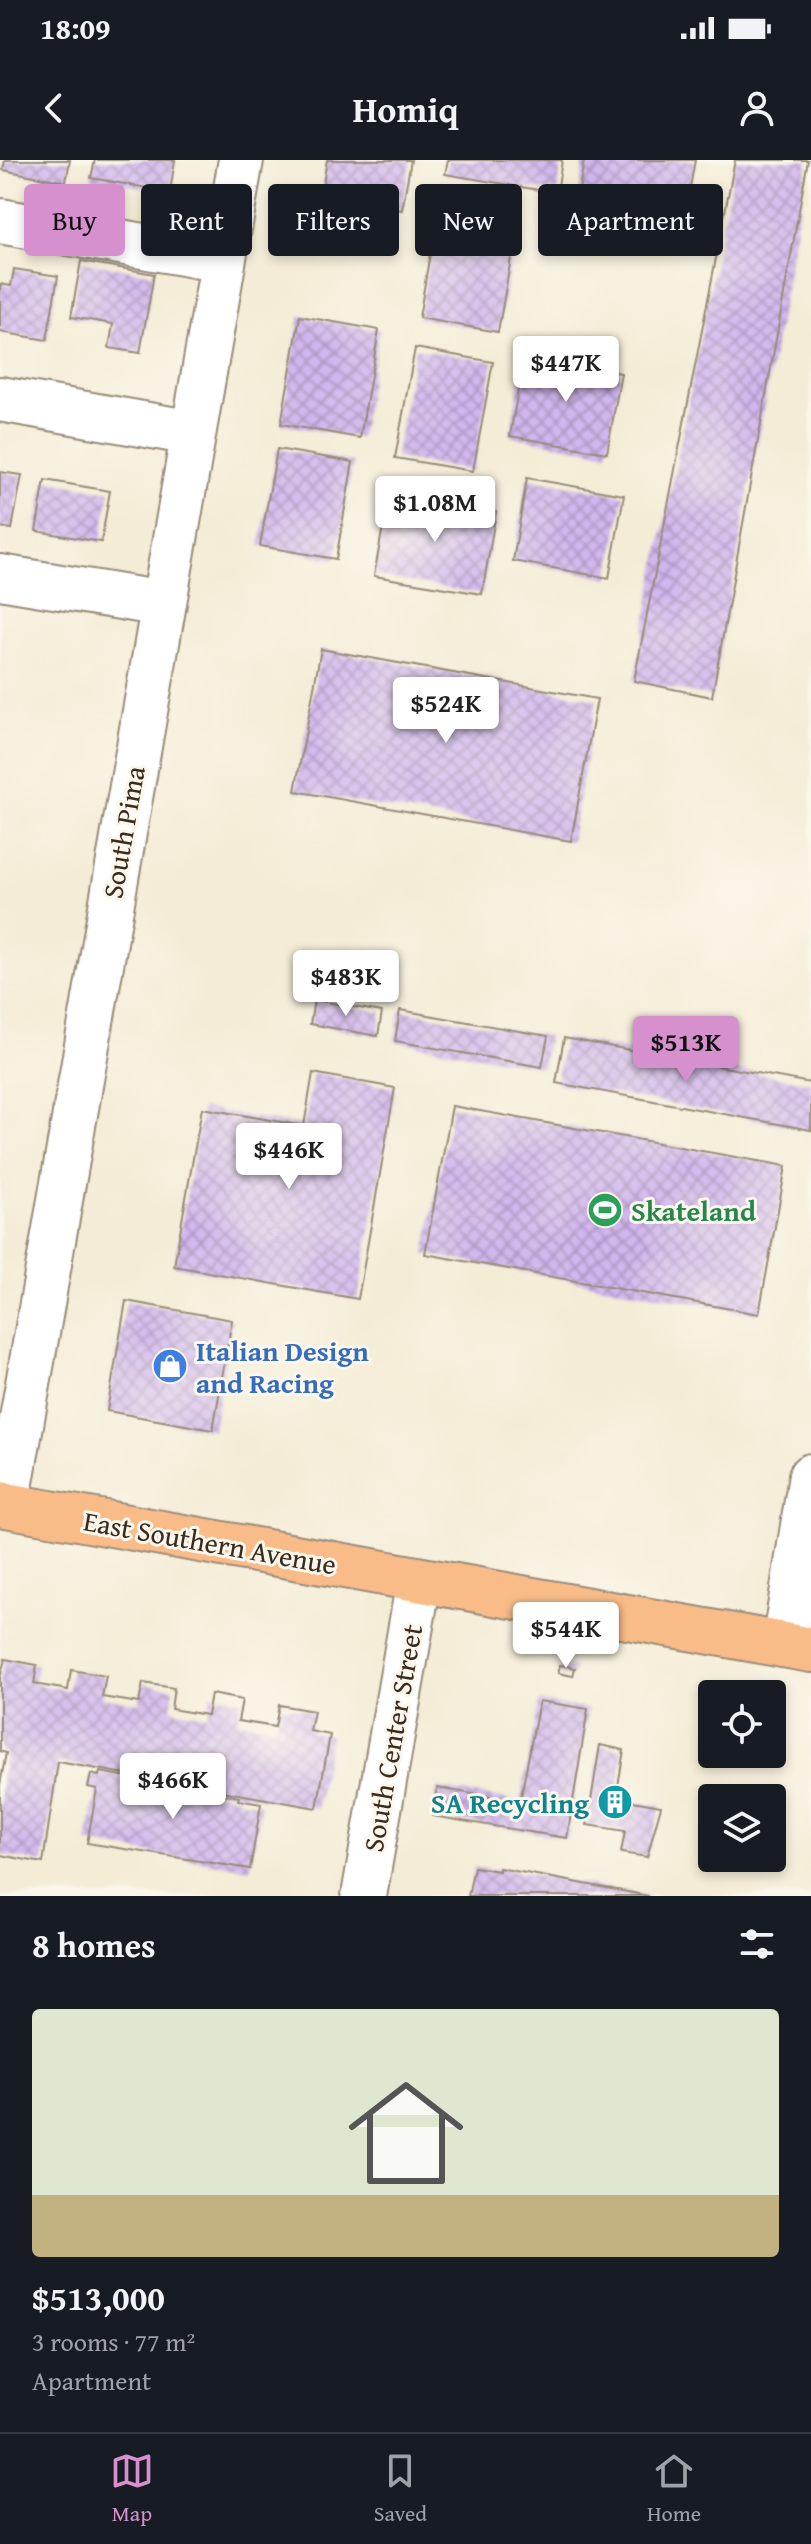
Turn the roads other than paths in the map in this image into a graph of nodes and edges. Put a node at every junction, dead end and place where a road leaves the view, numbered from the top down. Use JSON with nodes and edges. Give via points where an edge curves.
{"nodes":[{"id":1,"x":241,"y":160,"type":"edge"},
{"id":2,"x":0,"y":221,"type":"edge"},
{"id":3,"x":223,"y":260,"type":"junction"},
{"id":4,"x":0,"y":399,"type":"edge"},
{"id":5,"x":193,"y":433,"type":"junction"},
{"id":6,"x":0,"y":577,"type":"edge"},
{"id":7,"x":163,"y":604,"type":"junction"},
{"id":8,"x":811,"y":1476,"type":"edge"},
{"id":9,"x":3,"y":1504,"type":"edge"},
{"id":10,"x":419,"y":1580,"type":"junction"},
{"id":11,"x":797,"y":1648,"type":"edge"},
{"id":12,"x":364,"y":1896,"type":"edge"}],
"edges":[{"from":1,"to":3,"type":"street","name":"South Pima"},
{"from":2,"to":3,"type":"street"},
{"from":3,"to":5,"type":"street","name":"South Pima"},
{"from":4,"to":5,"type":"street"},
{"from":5,"to":7,"type":"street","name":"South Pima"},
{"from":6,"to":7,"type":"street"},
{"from":7,"to":9,"type":"street","name":"South Pima"},
{"from":8,"to":11,"type":"street"},
{"from":9,"to":10,"type":"main road","name":"East Southern Avenue"},
{"from":10,"to":11,"type":"main road","name":"East Southern Avenue"},
{"from":10,"to":12,"type":"street","name":"South Center Street"}]}
